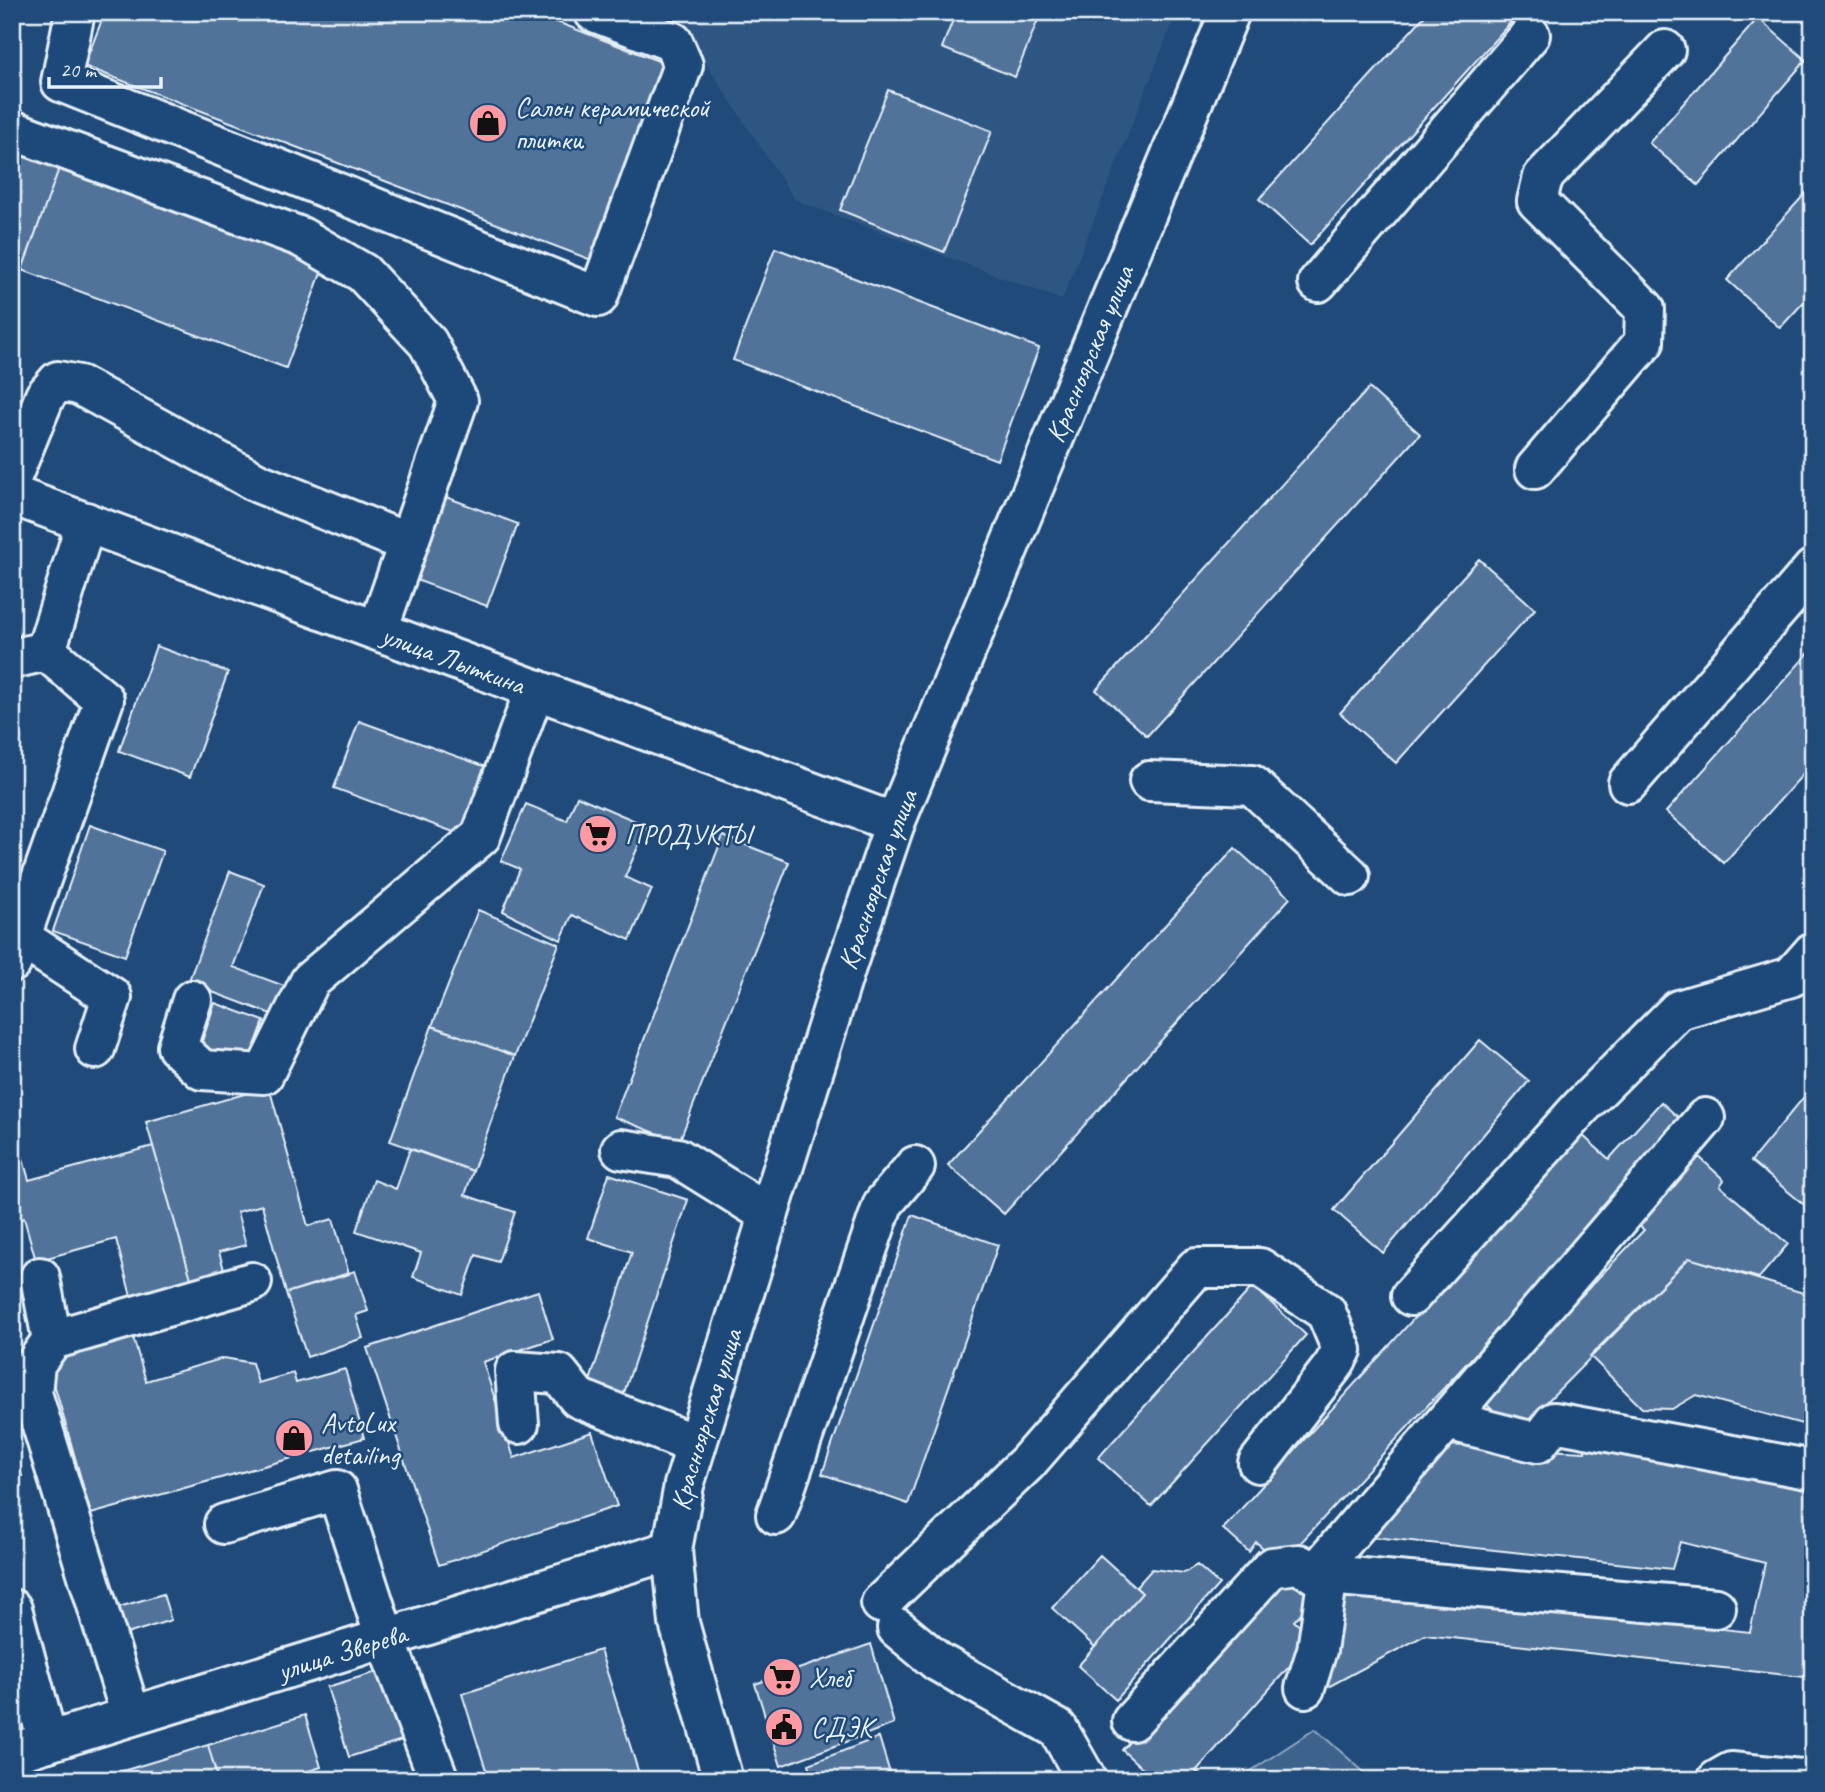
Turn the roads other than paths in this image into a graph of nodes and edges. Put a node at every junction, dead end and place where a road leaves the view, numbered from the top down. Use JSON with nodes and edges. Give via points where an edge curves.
{"nodes":[{"id":1,"x":594,"y":12,"type":"edge"},
{"id":2,"x":1230,"y":12,"type":"edge"},
{"id":3,"x":68,"y":14,"type":"edge"},
{"id":4,"x":1530,"y":35,"type":"dead end"},
{"id":5,"x":1665,"y":50,"type":"dead end"},
{"id":6,"x":12,"y":130,"type":"edge"},
{"id":7,"x":1318,"y":282,"type":"dead end"},
{"id":8,"x":1535,"y":469,"type":"dead end"},
{"id":9,"x":12,"y":476,"type":"edge"},
{"id":10,"x":12,"y":495,"type":"edge"},
{"id":11,"x":86,"y":522,"type":"junction"},
{"id":12,"x":408,"y":543,"type":"junction"},
{"id":13,"x":1813,"y":569,"type":"edge"},
{"id":14,"x":378,"y":630,"type":"junction"},
{"id":15,"x":29,"y":655,"type":"edge"},
{"id":16,"x":535,"y":689,"type":"junction"},
{"id":17,"x":1149,"y":781,"type":"dead end"},
{"id":18,"x":1628,"y":783,"type":"dead end"},
{"id":19,"x":895,"y":823,"type":"junction"},
{"id":20,"x":1350,"y":876,"type":"dead end"},
{"id":21,"x":15,"y":943,"type":"edge"},
{"id":22,"x":1813,"y":952,"type":"edge"},
{"id":23,"x":192,"y":1000,"type":"dead end"},
{"id":24,"x":95,"y":1049,"type":"dead end"},
{"id":25,"x":1706,"y":1118,"type":"dead end"},
{"id":26,"x":621,"y":1149,"type":"dead end"},
{"id":27,"x":915,"y":1166,"type":"dead end"},
{"id":28,"x":768,"y":1214,"type":"junction"},
{"id":29,"x":40,"y":1277,"type":"dead end"},
{"id":30,"x":252,"y":1282,"type":"dead end"},
{"id":31,"x":1410,"y":1296,"type":"dead end"},
{"id":32,"x":52,"y":1340,"type":"junction"},
{"id":33,"x":1447,"y":1420,"type":"junction"},
{"id":34,"x":519,"y":1424,"type":"dead end"},
{"id":35,"x":696,"y":1446,"type":"junction"},
{"id":36,"x":1258,"y":1463,"type":"dead end"},
{"id":37,"x":1813,"y":1470,"type":"edge"},
{"id":38,"x":776,"y":1515,"type":"dead end"},
{"id":39,"x":223,"y":1524,"type":"dead end"},
{"id":40,"x":671,"y":1550,"type":"junction"},
{"id":41,"x":1321,"y":1575,"type":"junction"},
{"id":42,"x":1716,"y":1608,"type":"dead end"},
{"id":43,"x":12,"y":1609,"type":"edge"},
{"id":44,"x":385,"y":1638,"type":"junction"},
{"id":45,"x":1305,"y":1688,"type":"dead end"},
{"id":46,"x":131,"y":1716,"type":"junction"},
{"id":47,"x":1132,"y":1721,"type":"dead end"},
{"id":48,"x":48,"y":1742,"type":"junction"},
{"id":49,"x":12,"y":1753,"type":"edge"},
{"id":50,"x":439,"y":1780,"type":"edge"},
{"id":51,"x":723,"y":1780,"type":"edge"},
{"id":52,"x":1087,"y":1780,"type":"edge"},
{"id":53,"x":1717,"y":1780,"type":"edge"},
{"id":54,"x":1811,"y":1780,"type":"edge"}],
"edges":[{"from":1,"to":3,"type":"street","via":[[673,42],[683,65],[598,297],[61,82]]},
{"from":2,"to":19,"type":"street","name":"Красноярская улица"},
{"from":4,"to":7,"type":"street"},
{"from":5,"to":8,"type":"street","via":[[1543,177],[1537,201],[1645,309],[1644,342]]},
{"from":6,"to":12,"type":"street","via":[[301,237],[363,273],[428,343],[458,401]]},
{"from":9,"to":12,"type":"street","via":[[45,396],[58,381],[79,386],[258,483]]},
{"from":10,"to":11,"type":"street","name":"улица Лыткина"},
{"from":11,"to":14,"type":"street","name":"улица Лыткина"},
{"from":11,"to":15,"type":"street"},
{"from":12,"to":14,"type":"street"},
{"from":13,"to":18,"type":"street"},
{"from":14,"to":16,"type":"street","name":"улица Лыткина"},
{"from":15,"to":21,"type":"street","via":[[104,700]]},
{"from":16,"to":19,"type":"street","name":"улица Лыткина"},
{"from":16,"to":23,"type":"street","via":[[481,836],[310,981],[264,1074],[202,1070],[177,1047]]},
{"from":17,"to":20,"type":"street","via":[[1252,785]]},
{"from":19,"to":28,"type":"street","name":"Красноярская улица"},
{"from":21,"to":24,"type":"street","via":[[112,997]]},
{"from":22,"to":31,"type":"street","via":[[1791,977],[1678,1010],[1581,1107]]},
{"from":25,"to":33,"type":"street"},
{"from":26,"to":28,"type":"street","via":[[678,1158]]},
{"from":27,"to":38,"type":"street","via":[[883,1204]]},
{"from":28,"to":35,"type":"street","name":"Красноярская улица"},
{"from":29,"to":32,"type":"street"},
{"from":30,"to":32,"type":"street"},
{"from":32,"to":46,"type":"street","via":[[35,1364],[32,1393]]},
{"from":33,"to":37,"type":"street","via":[[1538,1443],[1554,1422]]},
{"from":33,"to":41,"type":"street"},
{"from":34,"to":35,"type":"street","via":[[515,1371],[559,1374],[578,1398]]},
{"from":35,"to":40,"type":"street","name":"Красноярская улица"},
{"from":36,"to":52,"type":"street","via":[[1342,1350],[1326,1312],[1260,1268],[1196,1268],[889,1616],[938,1662],[1058,1729]]},
{"from":39,"to":44,"type":"street","via":[[337,1490]]},
{"from":40,"to":44,"type":"street","name":"улица Зверева"},
{"from":40,"to":51,"type":"street","name":"Красноярская улица","via":[[678,1623]]},
{"from":41,"to":42,"type":"street"},
{"from":41,"to":45,"type":"street","via":[[1317,1650]]},
{"from":41,"to":47,"type":"street","via":[[1299,1564],[1272,1567]]},
{"from":43,"to":48,"type":"street"},
{"from":44,"to":46,"type":"street","name":"улица Зверева"},
{"from":44,"to":50,"type":"street"},
{"from":46,"to":48,"type":"street","name":"улица Зверева"},
{"from":48,"to":49,"type":"street","name":"улица Зверева"},
{"from":53,"to":54,"type":"street","via":[[1731,1772]]}]}
